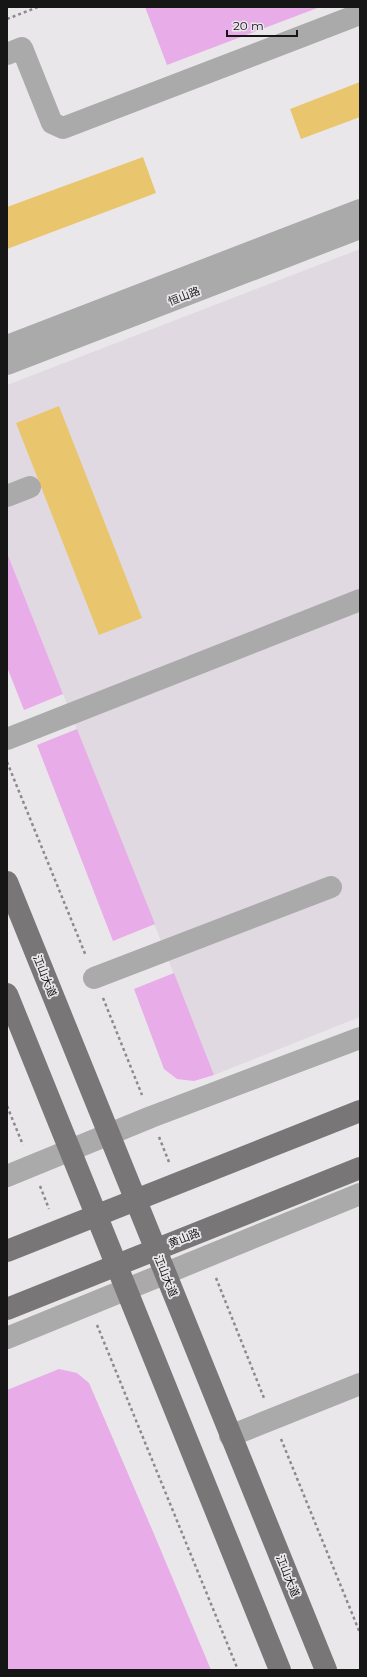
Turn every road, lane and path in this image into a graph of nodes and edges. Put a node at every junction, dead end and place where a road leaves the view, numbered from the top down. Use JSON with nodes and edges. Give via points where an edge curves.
{"nodes":[{"id":1,"x":38,"y":7,"type":"edge"},
{"id":2,"x":360,"y":14,"type":"edge"},
{"id":3,"x":7,"y":19,"type":"edge"},
{"id":4,"x":7,"y":54,"type":"edge"},
{"id":5,"x":360,"y":210,"type":"edge"},
{"id":6,"x":360,"y":228,"type":"edge"},
{"id":7,"x":7,"y":346,"type":"edge"},
{"id":8,"x":7,"y":364,"type":"edge"},
{"id":9,"x":30,"y":487,"type":"dead end"},
{"id":10,"x":7,"y":496,"type":"edge"},
{"id":11,"x":360,"y":600,"type":"edge"},
{"id":12,"x":7,"y":738,"type":"edge"},
{"id":13,"x":7,"y":882,"type":"edge"},
{"id":14,"x":331,"y":887,"type":"dead end"},
{"id":15,"x":94,"y":978,"type":"dead end"},
{"id":16,"x":7,"y":994,"type":"edge"},
{"id":17,"x":360,"y":1038,"type":"edge"},
{"id":18,"x":7,"y":1106,"type":"edge"},
{"id":19,"x":360,"y":1111,"type":"edge"},
{"id":20,"x":108,"y":1134,"type":"junction"},
{"id":21,"x":70,"y":1150,"type":"junction"},
{"id":22,"x":31,"y":1166,"type":"junction"},
{"id":23,"x":360,"y":1168,"type":"edge"},
{"id":24,"x":7,"y":1176,"type":"edge"},
{"id":25,"x":360,"y":1194,"type":"edge"},
{"id":26,"x":135,"y":1200,"type":"junction"},
{"id":27,"x":96,"y":1215,"type":"junction"},
{"id":28,"x":58,"y":1230,"type":"junction"},
{"id":29,"x":155,"y":1250,"type":"junction"},
{"id":30,"x":7,"y":1251,"type":"edge"},
{"id":31,"x":116,"y":1265,"type":"junction"},
{"id":32,"x":164,"y":1273,"type":"junction"},
{"id":33,"x":126,"y":1291,"type":"junction"},
{"id":34,"x":88,"y":1305,"type":"junction"},
{"id":35,"x":7,"y":1309,"type":"edge"},
{"id":36,"x":7,"y":1338,"type":"edge"},
{"id":37,"x":360,"y":1384,"type":"edge"},
{"id":38,"x":230,"y":1436,"type":"junction"},
{"id":39,"x":238,"y":1670,"type":"edge"},
{"id":40,"x":280,"y":1670,"type":"edge"},
{"id":41,"x":326,"y":1670,"type":"edge"}],
"edges":[{"from":1,"to":3,"type":"path"},
{"from":2,"to":4,"type":"street","via":[[63,128],[52,123],[22,48]]},
{"from":5,"to":7,"type":"street","name":"恒山路"},
{"from":6,"to":8,"type":"street","name":"恒山路"},
{"from":9,"to":10,"type":"street"},
{"from":11,"to":12,"type":"street"},
{"from":13,"to":20,"type":"main road","name":"江山大道"},
{"from":14,"to":15,"type":"street"},
{"from":16,"to":21,"type":"main road"},
{"from":17,"to":20,"type":"street"},
{"from":18,"to":22,"type":"path"},
{"from":19,"to":26,"type":"main road"},
{"from":20,"to":21,"type":"street"},
{"from":20,"to":26,"type":"main road","name":"江山大道"},
{"from":21,"to":22,"type":"street"},
{"from":21,"to":27,"type":"main road"},
{"from":22,"to":24,"type":"street"},
{"from":22,"to":28,"type":"path"},
{"from":23,"to":29,"type":"main road","name":"黄山路"},
{"from":25,"to":32,"type":"street"},
{"from":26,"to":27,"type":"main road"},
{"from":26,"to":29,"type":"main road","name":"江山大道"},
{"from":27,"to":28,"type":"main road"},
{"from":27,"to":31,"type":"main road"},
{"from":28,"to":30,"type":"main road"},
{"from":29,"to":31,"type":"main road","name":"黄山路"},
{"from":29,"to":32,"type":"main road","name":"江山大道"},
{"from":31,"to":33,"type":"main road"},
{"from":31,"to":35,"type":"main road","name":"黄山路"},
{"from":32,"to":33,"type":"street"},
{"from":32,"to":38,"type":"main road","name":"江山大道"},
{"from":33,"to":34,"type":"street"},
{"from":33,"to":40,"type":"main road"},
{"from":34,"to":36,"type":"street"},
{"from":34,"to":39,"type":"path"},
{"from":37,"to":38,"type":"street"},
{"from":38,"to":41,"type":"main road","name":"江山大道"}]}
